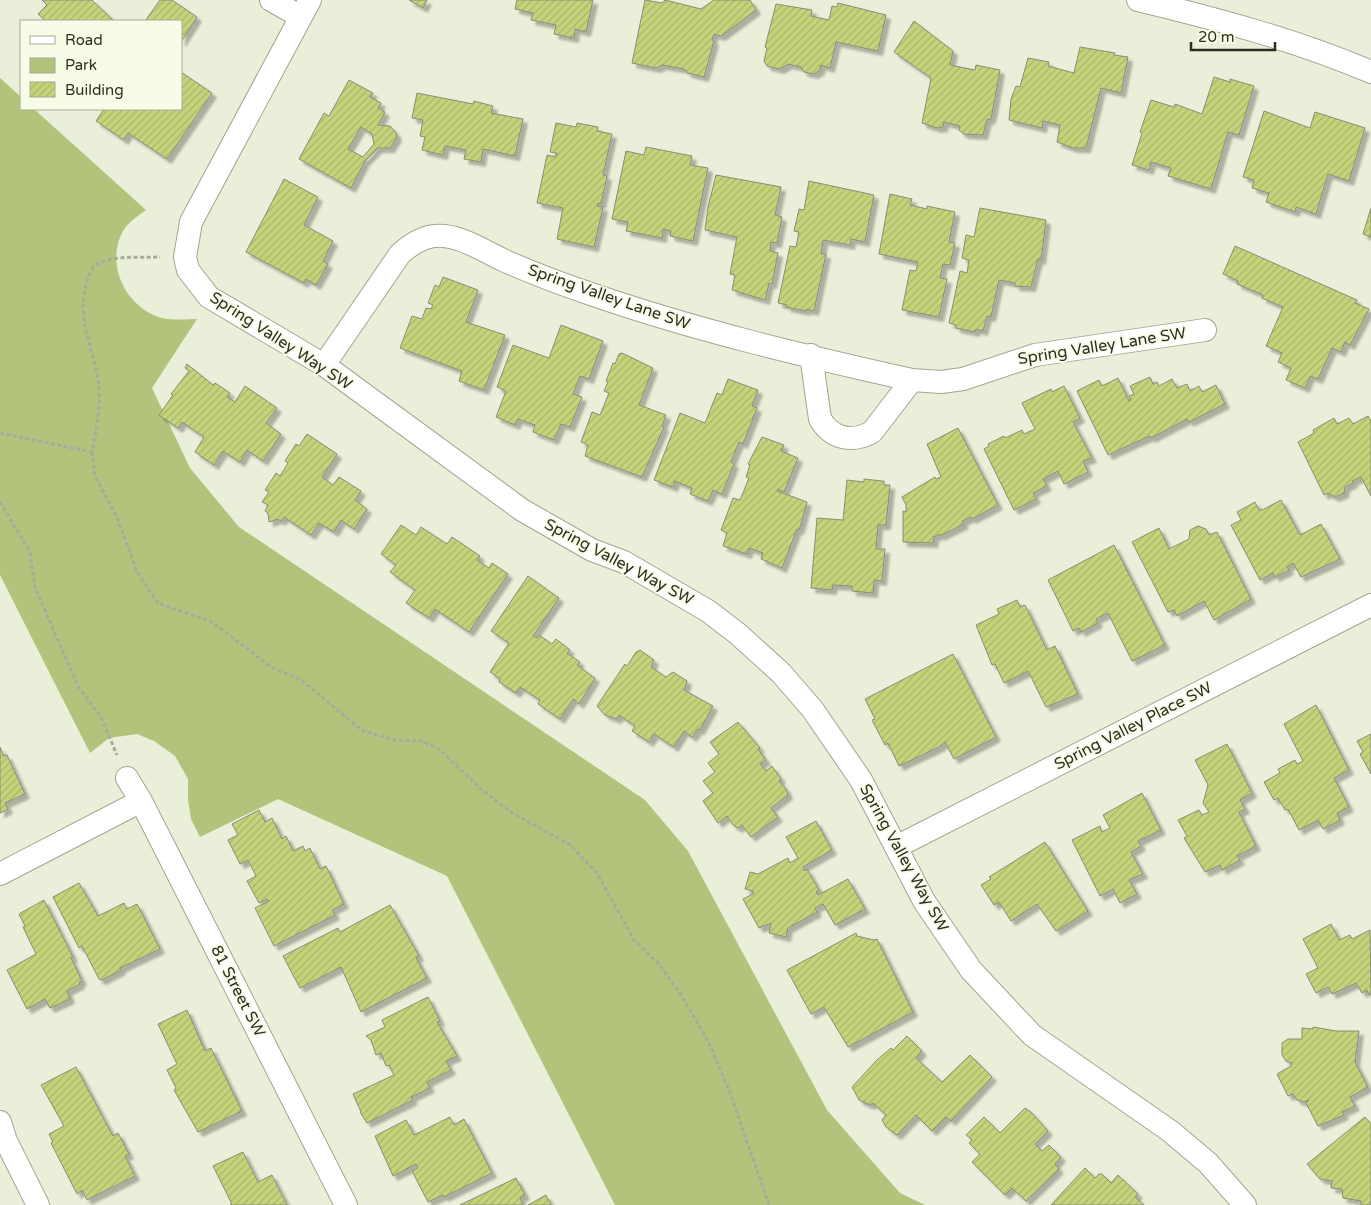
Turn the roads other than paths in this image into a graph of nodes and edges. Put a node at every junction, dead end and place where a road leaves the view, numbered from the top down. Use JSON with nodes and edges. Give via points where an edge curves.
{"nodes":[{"id":1,"x":271,"y":0,"type":"edge"},
{"id":2,"x":1138,"y":0,"type":"edge"},
{"id":3,"x":305,"y":8,"type":"edge"},
{"id":4,"x":1371,"y":72,"type":"edge"},
{"id":5,"x":1205,"y":330,"type":"dead end"},
{"id":6,"x":811,"y":356,"type":"junction"},
{"id":7,"x":324,"y":365,"type":"junction"},
{"id":8,"x":912,"y":380,"type":"junction"},
{"id":9,"x":1371,"y":605,"type":"edge"},
{"id":10,"x":127,"y":778,"type":"road end"},
{"id":11,"x":141,"y":801,"type":"junction"},
{"id":12,"x":896,"y":847,"type":"junction"},
{"id":13,"x":0,"y":874,"type":"edge"},
{"id":14,"x":0,"y":1122,"type":"edge"},
{"id":15,"x":38,"y":1205,"type":"edge"},
{"id":16,"x":346,"y":1205,"type":"edge"},
{"id":17,"x":1245,"y":1205,"type":"edge"}],
"edges":[{"from":1,"to":3,"type":"street"},
{"from":2,"to":4,"type":"street","via":[[1322,51]]},
{"from":3,"to":7,"type":"street","name":"Spring Valley Way SW","via":[[191,222],[185,257],[188,270],[209,297]]},
{"from":5,"to":8,"type":"street","name":"Spring Valley Lane SW","via":[[1035,355],[963,379],[941,382]]},
{"from":6,"to":7,"type":"street","name":"Spring Valley Lane SW","via":[[619,304],[547,280],[459,239],[441,235],[410,244],[400,254]]},
{"from":6,"to":8,"type":"street","name":"Spring Valley Lane SW"},
{"from":6,"to":8,"type":"street","via":[[820,419],[825,427],[841,438],[852,439],[872,432]]},
{"from":7,"to":12,"type":"street","name":"Spring Valley Way SW","via":[[522,510],[592,550],[655,579],[708,611],[738,634],[781,672],[813,710],[861,780]]},
{"from":9,"to":12,"type":"street","name":"Spring Valley Place SW"},
{"from":10,"to":11,"type":"street","name":"81 Street SW"},
{"from":11,"to":13,"type":"street"},
{"from":11,"to":16,"type":"street","name":"81 Street SW"},
{"from":12,"to":17,"type":"street","name":"Spring Valley Way SW","via":[[924,901],[947,936],[1004,1008],[1039,1040],[1170,1131],[1208,1163]]},
{"from":14,"to":15,"type":"street"}]}
